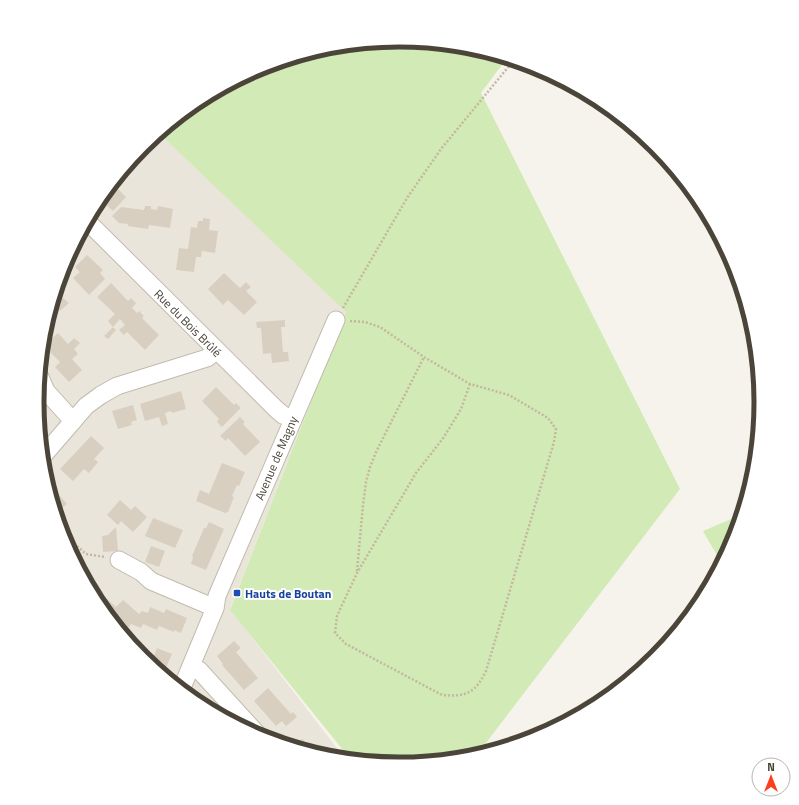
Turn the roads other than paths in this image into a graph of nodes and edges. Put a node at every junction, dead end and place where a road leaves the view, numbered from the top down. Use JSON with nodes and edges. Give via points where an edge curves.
{"nodes":[{"id":1,"x":92,"y":226,"type":"edge"},
{"id":2,"x":336,"y":320,"type":"road end"},
{"id":3,"x":216,"y":351,"type":"junction"},
{"id":4,"x":45,"y":388,"type":"edge"},
{"id":5,"x":293,"y":419,"type":"junction"},
{"id":6,"x":73,"y":421,"type":"junction"},
{"id":7,"x":47,"y":451,"type":"edge"},
{"id":8,"x":119,"y":560,"type":"road end"},
{"id":9,"x":216,"y":602,"type":"junction"},
{"id":10,"x":191,"y":666,"type":"junction"},
{"id":11,"x":183,"y":685,"type":"edge"},
{"id":12,"x":248,"y":724,"type":"edge"}],
"edges":[{"from":1,"to":3,"type":"street","name":"Rue du Bois Brûlé"},
{"from":2,"to":5,"type":"street","name":"Avenue de Magny"},
{"from":3,"to":5,"type":"street","name":"Rue du Bois Brûlé","via":[[282,415]]},
{"from":3,"to":6,"type":"street","via":[[207,358],[117,386],[96,398]]},
{"from":4,"to":6,"type":"street"},
{"from":5,"to":9,"type":"street","name":"Avenue de Magny"},
{"from":6,"to":7,"type":"street"},
{"from":8,"to":9,"type":"street","via":[[141,572],[156,571]]},
{"from":9,"to":10,"type":"street","name":"Avenue de Magny"},
{"from":10,"to":11,"type":"street","name":"Avenue de Magny"},
{"from":10,"to":12,"type":"street","via":[[199,670]]}]}
